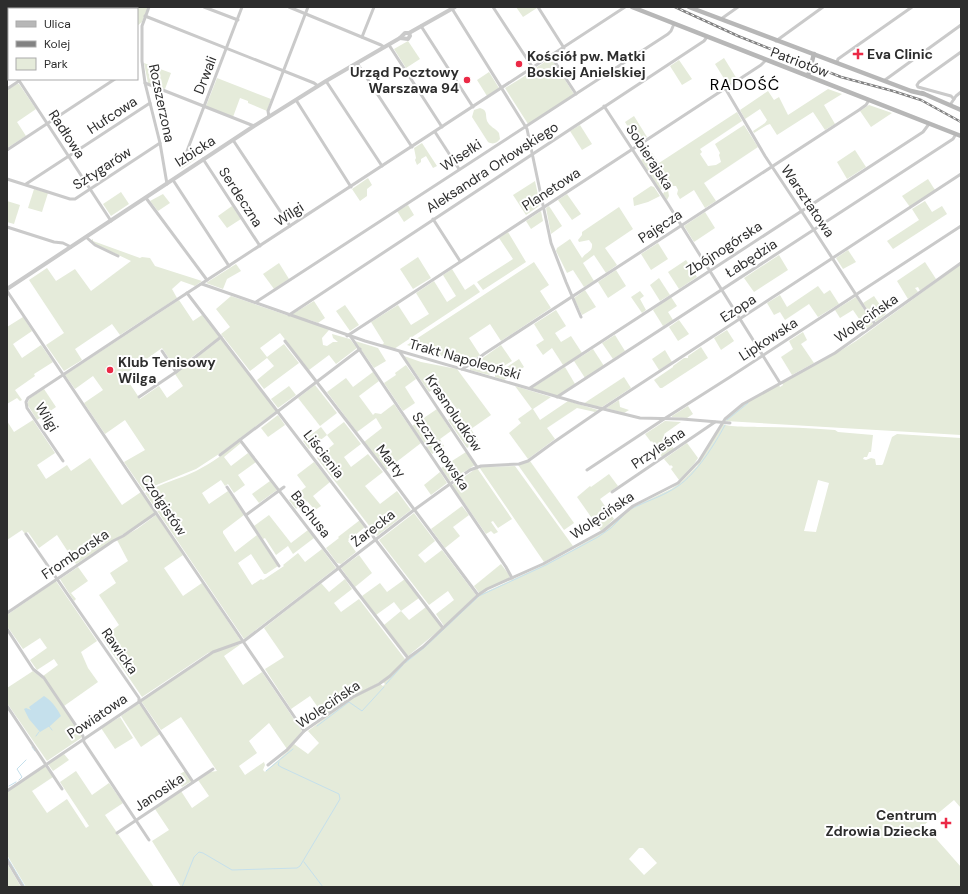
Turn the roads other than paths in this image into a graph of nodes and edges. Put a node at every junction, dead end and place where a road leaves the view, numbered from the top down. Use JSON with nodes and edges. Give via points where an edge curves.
{"nodes":[{"id":1,"x":149,"y":7,"type":"edge"},
{"id":2,"x":204,"y":7,"type":"edge"},
{"id":3,"x":242,"y":7,"type":"edge"},
{"id":4,"x":289,"y":7,"type":"edge"},
{"id":5,"x":308,"y":7,"type":"edge"},
{"id":6,"x":374,"y":7,"type":"edge"},
{"id":7,"x":493,"y":7,"type":"edge"},
{"id":8,"x":538,"y":7,"type":"edge"},
{"id":9,"x":626,"y":7,"type":"edge"},
{"id":10,"x":632,"y":7,"type":"edge"},
{"id":11,"x":689,"y":7,"type":"edge"},
{"id":12,"x":738,"y":7,"type":"edge"},
{"id":13,"x":823,"y":7,"type":"edge"},
{"id":14,"x":912,"y":7,"type":"edge"},
{"id":15,"x":452,"y":8,"type":"edge"},
{"id":16,"x":696,"y":8,"type":"edge"},
{"id":17,"x":305,"y":14,"type":"junction"},
{"id":18,"x":145,"y":16,"type":"junction"},
{"id":19,"x":721,"y":19,"type":"junction"},
{"id":20,"x":238,"y":20,"type":"junction"},
{"id":21,"x":674,"y":24,"type":"junction"},
{"id":22,"x":961,"y":25,"type":"edge"},
{"id":23,"x":140,"y":26,"type":"edge"},
{"id":24,"x":421,"y":26,"type":"junction"},
{"id":25,"x":362,"y":37,"type":"junction"},
{"id":26,"x":707,"y":37,"type":"junction"},
{"id":27,"x":776,"y":41,"type":"junction"},
{"id":28,"x":386,"y":46,"type":"junction"},
{"id":29,"x":564,"y":48,"type":"junction"},
{"id":30,"x":227,"y":49,"type":"junction"},
{"id":31,"x":961,"y":52,"type":"edge"},
{"id":32,"x":814,"y":54,"type":"junction"},
{"id":33,"x":551,"y":56,"type":"junction"},
{"id":34,"x":766,"y":60,"type":"junction"},
{"id":35,"x":142,"y":61,"type":"junction"},
{"id":36,"x":836,"y":62,"type":"junction"},
{"id":37,"x":138,"y":63,"type":"edge"},
{"id":38,"x":357,"y":63,"type":"junction"},
{"id":39,"x":533,"y":68,"type":"junction"},
{"id":40,"x":284,"y":71,"type":"junction"},
{"id":41,"x":808,"y":76,"type":"junction"},
{"id":42,"x":19,"y":80,"type":"edge"},
{"id":43,"x":114,"y":80,"type":"edge"},
{"id":44,"x":885,"y":80,"type":"junction"},
{"id":45,"x":326,"y":81,"type":"junction"},
{"id":46,"x":146,"y":83,"type":"junction"},
{"id":47,"x":318,"y":86,"type":"junction"},
{"id":48,"x":502,"y":88,"type":"junction"},
{"id":49,"x":725,"y":88,"type":"junction"},
{"id":50,"x":7,"y":89,"type":"edge"},
{"id":51,"x":961,"y":92,"type":"edge"},
{"id":52,"x":576,"y":94,"type":"junction"},
{"id":53,"x":954,"y":99,"type":"junction"},
{"id":54,"x":296,"y":100,"type":"junction"},
{"id":55,"x":869,"y":100,"type":"junction"},
{"id":56,"x":150,"y":103,"type":"junction"},
{"id":57,"x":950,"y":105,"type":"junction"},
{"id":58,"x":205,"y":106,"type":"junction"},
{"id":59,"x":604,"y":106,"type":"junction"},
{"id":60,"x":473,"y":107,"type":"junction"},
{"id":61,"x":961,"y":110,"type":"edge"},
{"id":62,"x":269,"y":116,"type":"junction"},
{"id":63,"x":48,"y":124,"type":"junction"},
{"id":64,"x":929,"y":124,"type":"junction"},
{"id":65,"x":254,"y":126,"type":"junction"},
{"id":66,"x":526,"y":126,"type":"junction"},
{"id":67,"x":442,"y":127,"type":"junction"},
{"id":68,"x":435,"y":132,"type":"junction"},
{"id":69,"x":956,"y":134,"type":"junction"},
{"id":70,"x":961,"y":136,"type":"edge"},
{"id":71,"x":233,"y":140,"type":"junction"},
{"id":72,"x":160,"y":143,"type":"junction"},
{"id":73,"x":412,"y":147,"type":"junction"},
{"id":74,"x":632,"y":149,"type":"junction"},
{"id":75,"x":7,"y":150,"type":"edge"},
{"id":76,"x":187,"y":152,"type":"dead end"},
{"id":77,"x":533,"y":153,"type":"junction"},
{"id":78,"x":69,"y":156,"type":"junction"},
{"id":79,"x":203,"y":159,"type":"junction"},
{"id":80,"x":382,"y":166,"type":"junction"},
{"id":81,"x":772,"y":167,"type":"junction"},
{"id":82,"x":460,"y":169,"type":"junction"},
{"id":83,"x":961,"y":174,"type":"edge"},
{"id":84,"x":7,"y":179,"type":"edge"},
{"id":85,"x":172,"y":180,"type":"junction"},
{"id":86,"x":26,"y":184,"type":"junction"},
{"id":87,"x":167,"y":184,"type":"junction"},
{"id":88,"x":351,"y":187,"type":"junction"},
{"id":89,"x":91,"y":189,"type":"junction"},
{"id":90,"x":146,"y":198,"type":"junction"},
{"id":91,"x":543,"y":207,"type":"junction"},
{"id":92,"x":801,"y":211,"type":"junction"},
{"id":93,"x":433,"y":219,"type":"junction"},
{"id":94,"x":111,"y":221,"type":"junction"},
{"id":95,"x":290,"y":226,"type":"junction"},
{"id":96,"x":681,"y":226,"type":"junction"},
{"id":97,"x":961,"y":226,"type":"edge"},
{"id":98,"x":7,"y":227,"type":"edge"},
{"id":99,"x":814,"y":230,"type":"junction"},
{"id":100,"x":86,"y":237,"type":"junction"},
{"id":101,"x":260,"y":246,"type":"junction"},
{"id":102,"x":71,"y":247,"type":"junction"},
{"id":103,"x":118,"y":256,"type":"dead end"},
{"id":104,"x":833,"y":258,"type":"junction"},
{"id":105,"x":460,"y":261,"type":"junction"},
{"id":106,"x":961,"y":262,"type":"edge"},
{"id":107,"x":229,"y":266,"type":"junction"},
{"id":108,"x":709,"y":271,"type":"junction"},
{"id":109,"x":207,"y":280,"type":"junction"},
{"id":110,"x":202,"y":284,"type":"junction"},
{"id":111,"x":7,"y":290,"type":"edge"},
{"id":112,"x":721,"y":290,"type":"junction"},
{"id":113,"x":187,"y":293,"type":"junction"},
{"id":114,"x":856,"y":295,"type":"junction"},
{"id":115,"x":572,"y":297,"type":"junction"},
{"id":116,"x":256,"y":302,"type":"junction"},
{"id":117,"x":288,"y":315,"type":"junction"},
{"id":118,"x":582,"y":317,"type":"dead end"},
{"id":119,"x":740,"y":319,"type":"junction"},
{"id":120,"x":875,"y":324,"type":"junction"},
{"id":121,"x":349,"y":336,"type":"junction"},
{"id":122,"x":221,"y":337,"type":"junction"},
{"id":123,"x":285,"y":342,"type":"dead end"},
{"id":124,"x":360,"y":349,"type":"junction"},
{"id":125,"x":162,"y":351,"type":"dead end"},
{"id":126,"x":400,"y":352,"type":"junction"},
{"id":127,"x":762,"y":356,"type":"junction"},
{"id":128,"x":462,"y":369,"type":"junction"},
{"id":129,"x":176,"y":372,"type":"junction"},
{"id":130,"x":63,"y":374,"type":"junction"},
{"id":131,"x":316,"y":382,"type":"junction"},
{"id":132,"x":780,"y":383,"type":"junction"},
{"id":133,"x":530,"y":388,"type":"junction"},
{"id":134,"x":139,"y":397,"type":"dead end"},
{"id":135,"x":557,"y":397,"type":"junction"},
{"id":136,"x":602,"y":409,"type":"junction"},
{"id":137,"x":278,"y":412,"type":"junction"},
{"id":138,"x":664,"y":418,"type":"junction"},
{"id":139,"x":715,"y":422,"type":"junction"},
{"id":140,"x":723,"y":422,"type":"junction"},
{"id":141,"x":730,"y":423,"type":"dead end"},
{"id":142,"x":240,"y":440,"type":"junction"},
{"id":143,"x":220,"y":455,"type":"dead end"},
{"id":144,"x":63,"y":461,"type":"dead end"},
{"id":145,"x":528,"y":461,"type":"joint"},
{"id":146,"x":477,"y":467,"type":"junction"},
{"id":147,"x":588,"y":470,"type":"dead end"},
{"id":148,"x":450,"y":484,"type":"junction"},
{"id":149,"x":227,"y":487,"type":"dead end"},
{"id":150,"x":284,"y":487,"type":"dead end"},
{"id":151,"x":279,"y":490,"type":"junction"},
{"id":152,"x":612,"y":492,"type":"dead end"},
{"id":153,"x":414,"y":510,"type":"junction"},
{"id":154,"x":156,"y":513,"type":"junction"},
{"id":155,"x":246,"y":515,"type":"junction"},
{"id":156,"x":26,"y":534,"type":"dead end"},
{"id":157,"x":376,"y":540,"type":"junction"},
{"id":158,"x":279,"y":566,"type":"dead end"},
{"id":159,"x":339,"y":568,"type":"junction"},
{"id":160,"x":512,"y":578,"type":"junction"},
{"id":161,"x":58,"y":579,"type":"junction"},
{"id":162,"x":478,"y":595,"type":"junction"},
{"id":163,"x":7,"y":613,"type":"edge"},
{"id":164,"x":443,"y":628,"type":"junction"},
{"id":165,"x":7,"y":629,"type":"edge"},
{"id":166,"x":244,"y":641,"type":"junction"},
{"id":167,"x":408,"y":658,"type":"junction"},
{"id":168,"x":139,"y":701,"type":"junction"},
{"id":169,"x":7,"y":706,"type":"edge"},
{"id":170,"x":304,"y":731,"type":"junction"},
{"id":171,"x":83,"y":739,"type":"junction"},
{"id":172,"x":46,"y":764,"type":"junction"},
{"id":173,"x":268,"y":765,"type":"dead end"},
{"id":174,"x":212,"y":769,"type":"dead end"},
{"id":175,"x":193,"y":782,"type":"junction"},
{"id":176,"x":62,"y":789,"type":"dead end"},
{"id":177,"x":7,"y":791,"type":"edge"},
{"id":178,"x":136,"y":820,"type":"junction"},
{"id":179,"x":117,"y":833,"type":"dead end"},
{"id":180,"x":149,"y":840,"type":"dead end"},
{"id":181,"x":7,"y":860,"type":"edge"},
{"id":182,"x":23,"y":887,"type":"edge"}],
"edges":[{"from":1,"to":18,"type":"street","name":"Rozszerzona"},
{"from":2,"to":20,"type":"street"},
{"from":3,"to":20,"type":"street","name":"Drwali"},
{"from":4,"to":17,"type":"street"},
{"from":5,"to":17,"type":"street"},
{"from":6,"to":25,"type":"street"},
{"from":7,"to":39,"type":"street"},
{"from":8,"to":29,"type":"street"},
{"from":9,"to":29,"type":"street","name":"Wilgi"},
{"from":10,"to":21,"type":"main road","name":"Patriotów"},
{"from":11,"to":16,"type":"main road","name":"Patriotów"},
{"from":12,"to":19,"type":"street"},
{"from":13,"to":27,"type":"street"},
{"from":14,"to":36,"type":"street"},
{"from":15,"to":24,"type":"street"},
{"from":15,"to":48,"type":"street"},
{"from":16,"to":19,"type":"main road","name":"Patriotów"},
{"from":17,"to":25,"type":"street"},
{"from":17,"to":40,"type":"street"},
{"from":18,"to":23,"type":"street","name":"Rozszerzona"},
{"from":18,"to":30,"type":"street"},
{"from":19,"to":27,"type":"main road","name":"Patriotów"},
{"from":20,"to":30,"type":"street","name":"Drwali"},
{"from":21,"to":26,"type":"main road","name":"Patriotów"},
{"from":21,"to":52,"type":"street","name":"Wisełki","via":[[670,32]]},
{"from":22,"to":44,"type":"street"},
{"from":23,"to":35,"type":"street","name":"Rozszerzona"},
{"from":24,"to":28,"type":"street","name":"Izbicka","via":[[409,33],[407,40],[402,38]]},
{"from":24,"to":60,"type":"street"},
{"from":25,"to":28,"type":"street"},
{"from":26,"to":34,"type":"main road","name":"Patriotów"},
{"from":26,"to":59,"type":"street","name":"Aleksandra Orłowskiego"},
{"from":27,"to":32,"type":"main road","name":"Patriotów"},
{"from":28,"to":38,"type":"street","name":"Izbicka"},
{"from":28,"to":67,"type":"street"},
{"from":29,"to":33,"type":"street","name":"Wilgi"},
{"from":30,"to":40,"type":"street"},
{"from":30,"to":58,"type":"street","name":"Drwali"},
{"from":31,"to":53,"type":"street","via":[[917,85]]},
{"from":32,"to":36,"type":"main road","name":"Patriotów"},
{"from":32,"to":41,"type":"main road"},
{"from":33,"to":39,"type":"street","name":"Wilgi"},
{"from":33,"to":52,"type":"street"},
{"from":34,"to":41,"type":"main road","name":"Patriotów"},
{"from":34,"to":49,"type":"street","name":"Planetowa"},
{"from":35,"to":37,"type":"street"},
{"from":35,"to":46,"type":"street","name":"Rozszerzona"},
{"from":36,"to":44,"type":"main road","name":"Patriotów"},
{"from":38,"to":45,"type":"street","name":"Izbicka"},
{"from":38,"to":73,"type":"street"},
{"from":39,"to":48,"type":"street","name":"Wilgi"},
{"from":40,"to":47,"type":"street"},
{"from":40,"to":62,"type":"street","via":[[268,111]]},
{"from":41,"to":55,"type":"main road","name":"Patriotów"},
{"from":42,"to":50,"type":"street"},
{"from":42,"to":63,"type":"street","name":"Radłowa"},
{"from":43,"to":63,"type":"street"},
{"from":44,"to":57,"type":"main road","name":"Patriotów"},
{"from":45,"to":47,"type":"street","name":"Izbicka"},
{"from":45,"to":80,"type":"street"},
{"from":46,"to":56,"type":"street","name":"Rozszerzona"},
{"from":46,"to":58,"type":"street"},
{"from":47,"to":54,"type":"street","name":"Izbicka"},
{"from":48,"to":60,"type":"street","name":"Wilgi"},
{"from":48,"to":66,"type":"street"},
{"from":49,"to":74,"type":"street","name":"Planetowa"},
{"from":49,"to":81,"type":"street","name":"Warsztatowa"},
{"from":51,"to":53,"type":"street"},
{"from":52,"to":66,"type":"street","name":"Wisełki"},
{"from":53,"to":57,"type":"street"},
{"from":54,"to":62,"type":"street","name":"Izbicka"},
{"from":54,"to":88,"type":"street"},
{"from":55,"to":64,"type":"main road","name":"Patriotów"},
{"from":55,"to":81,"type":"street","name":"Pajęcza","via":[[864,107]]},
{"from":56,"to":72,"type":"street","name":"Rozszerzona"},
{"from":56,"to":78,"type":"street","name":"Hufcowa"},
{"from":57,"to":61,"type":"main road","name":"Patriotów"},
{"from":58,"to":65,"type":"street"},
{"from":58,"to":76,"type":"street","name":"Drwali"},
{"from":59,"to":74,"type":"street","name":"Sobierajska"},
{"from":59,"to":77,"type":"street","name":"Aleksandra Orłowskiego"},
{"from":60,"to":67,"type":"street","name":"Wilgi"},
{"from":62,"to":65,"type":"street","name":"Izbicka"},
{"from":63,"to":75,"type":"street"},
{"from":63,"to":78,"type":"street","name":"Radłowa"},
{"from":64,"to":69,"type":"main road","name":"Patriotów"},
{"from":64,"to":92,"type":"street","name":"Zbójnogórska","via":[[923,132]]},
{"from":65,"to":71,"type":"street","name":"Izbicka"},
{"from":66,"to":77,"type":"street"},
{"from":66,"to":82,"type":"street","name":"Wisełki"},
{"from":67,"to":68,"type":"street","name":"Wilgi"},
{"from":68,"to":73,"type":"street","name":"Wilgi"},
{"from":68,"to":82,"type":"street"},
{"from":69,"to":70,"type":"main road","name":"Patriotów"},
{"from":69,"to":99,"type":"street","name":"Łabędzia","via":[[953,139]]},
{"from":71,"to":79,"type":"street","name":"Izbicka"},
{"from":71,"to":95,"type":"street"},
{"from":72,"to":87,"type":"street","name":"Rozszerzona"},
{"from":72,"to":89,"type":"street","name":"Sztygarów"},
{"from":73,"to":80,"type":"street","name":"Wilgi"},
{"from":74,"to":91,"type":"street","name":"Planetowa"},
{"from":74,"to":96,"type":"street","name":"Sobierajska"},
{"from":77,"to":91,"type":"street"},
{"from":77,"to":93,"type":"street","name":"Aleksandra Orłowskiego"},
{"from":78,"to":86,"type":"street","name":"Hufcowa"},
{"from":78,"to":89,"type":"street","name":"Radłowa"},
{"from":79,"to":85,"type":"street","name":"Izbicka"},
{"from":79,"to":101,"type":"street","name":"Serdeczna"},
{"from":80,"to":88,"type":"street","name":"Wilgi"},
{"from":81,"to":92,"type":"street","name":"Warsztatowa"},
{"from":81,"to":96,"type":"street","name":"Pajęcza"},
{"from":82,"to":116,"type":"street","name":"Wisełki"},
{"from":83,"to":104,"type":"street","name":"Ezopa"},
{"from":84,"to":86,"type":"street","name":"Sztygarów"},
{"from":85,"to":87,"type":"street","name":"Izbicka"},
{"from":85,"to":107,"type":"street"},
{"from":86,"to":89,"type":"street","name":"Sztygarów","via":[[73,200]]},
{"from":87,"to":90,"type":"street","name":"Izbicka"},
{"from":88,"to":95,"type":"street","name":"Wilgi"},
{"from":89,"to":94,"type":"street","name":"Radłowa"},
{"from":90,"to":94,"type":"street","name":"Izbicka"},
{"from":90,"to":109,"type":"street"},
{"from":91,"to":105,"type":"street","name":"Planetowa"},
{"from":91,"to":115,"type":"street","via":[[551,243]]},
{"from":92,"to":99,"type":"street","name":"Warsztatowa"},
{"from":92,"to":108,"type":"street","name":"Zbójnogórska"},
{"from":93,"to":105,"type":"street"},
{"from":93,"to":117,"type":"street","name":"Aleksandra Orłowskiego"},
{"from":94,"to":100,"type":"street","name":"Izbicka"},
{"from":95,"to":101,"type":"street","name":"Wilgi"},
{"from":96,"to":108,"type":"street","name":"Sobierajska"},
{"from":96,"to":115,"type":"street","name":"Pajęcza"},
{"from":97,"to":114,"type":"street","name":"Lipkowska"},
{"from":98,"to":102,"type":"street"},
{"from":99,"to":104,"type":"street","name":"Warsztatowa"},
{"from":99,"to":112,"type":"street","name":"Łabędzia"},
{"from":100,"to":102,"type":"street","name":"Izbicka"},
{"from":100,"to":103,"type":"street","via":[[95,245]]},
{"from":101,"to":107,"type":"street","name":"Wilgi"},
{"from":102,"to":111,"type":"street","name":"Izbicka"},
{"from":104,"to":114,"type":"street","name":"Warsztatowa"},
{"from":104,"to":119,"type":"street","name":"Ezopa"},
{"from":105,"to":121,"type":"street","name":"Planetowa"},
{"from":106,"to":120,"type":"street","name":"Wolęcińska"},
{"from":107,"to":109,"type":"street","name":"Wilgi"},
{"from":108,"to":112,"type":"street","name":"Sobierajska"},
{"from":108,"to":133,"type":"street","name":"Zbójnogórska"},
{"from":109,"to":110,"type":"street","name":"Wilgi"},
{"from":110,"to":113,"type":"street","name":"Wilgi"},
{"from":110,"to":116,"type":"street","name":"Trakt Napoleoński"},
{"from":111,"to":130,"type":"street","name":"Czołgistów"},
{"from":112,"to":119,"type":"street","name":"Sobierajska"},
{"from":112,"to":135,"type":"street","name":"Łabędzia"},
{"from":113,"to":122,"type":"street","name":"Liścienia"},
{"from":113,"to":130,"type":"street","name":"Wilgi"},
{"from":114,"to":120,"type":"street","name":"Warsztatowa"},
{"from":114,"to":127,"type":"street","name":"Lipkowska"},
{"from":115,"to":118,"type":"street"},
{"from":115,"to":128,"type":"street","name":"Pajęcza"},
{"from":116,"to":117,"type":"street","name":"Trakt Napoleoński"},
{"from":117,"to":121,"type":"street","name":"Trakt Napoleoński"},
{"from":119,"to":127,"type":"street","name":"Sobierajska"},
{"from":119,"to":136,"type":"street","name":"Ezopa"},
{"from":120,"to":132,"type":"street","name":"Wolęcińska","via":[[835,353]]},
{"from":121,"to":124,"type":"street","name":"Szczytnowska"},
{"from":121,"to":126,"type":"street","name":"Trakt Napoleoński"},
{"from":122,"to":129,"type":"street"},
{"from":122,"to":137,"type":"street","name":"Liścienia"},
{"from":123,"to":131,"type":"street","name":"Marty"},
{"from":124,"to":131,"type":"street"},
{"from":124,"to":148,"type":"street","name":"Szczytnowska"},
{"from":125,"to":129,"type":"street"},
{"from":126,"to":128,"type":"street","name":"Trakt Napoleoński"},
{"from":126,"to":146,"type":"street","name":"Krasnoludków"},
{"from":127,"to":132,"type":"street","name":"Sobierajska"},
{"from":127,"to":138,"type":"street","name":"Lipkowska"},
{"from":128,"to":133,"type":"street","name":"Trakt Napoleoński"},
{"from":129,"to":134,"type":"street"},
{"from":130,"to":144,"type":"street","name":"Wilgi","via":[[26,402],[27,408]]},
{"from":130,"to":154,"type":"street","name":"Czołgistów"},
{"from":131,"to":137,"type":"street"},
{"from":131,"to":153,"type":"street","name":"Marty"},
{"from":132,"to":140,"type":"street","name":"Wolęcińska","via":[[743,404]]},
{"from":133,"to":135,"type":"street","name":"Trakt Napoleoński"},
{"from":135,"to":136,"type":"street","name":"Trakt Napoleoński"},
{"from":136,"to":138,"type":"street","name":"Trakt Napoleoński","via":[[640,418]]},
{"from":136,"to":145,"type":"street","name":"Ezopa"},
{"from":137,"to":142,"type":"street"},
{"from":137,"to":157,"type":"street","name":"Liścienia"},
{"from":138,"to":139,"type":"street","name":"Trakt Napoleoński"},
{"from":138,"to":147,"type":"street","name":"Lipkowska"},
{"from":139,"to":140,"type":"street","name":"Trakt Napoleoński"},
{"from":139,"to":152,"type":"street","name":"Przyleśna"},
{"from":140,"to":141,"type":"street","name":"Trakt Napoleoński"},
{"from":140,"to":160,"type":"street","name":"Wolęcińska","via":[[699,461],[678,483],[633,506],[604,531]]},
{"from":142,"to":143,"type":"street"},
{"from":142,"to":151,"type":"street","name":"Bachusa"},
{"from":145,"to":146,"type":"street","name":"Żarecka"},
{"from":146,"to":148,"type":"street","name":"Żarecka"},
{"from":148,"to":153,"type":"street","name":"Żarecka"},
{"from":148,"to":160,"type":"street","name":"Szczytnowska"},
{"from":149,"to":155,"type":"street"},
{"from":150,"to":151,"type":"street"},
{"from":151,"to":155,"type":"street"},
{"from":151,"to":159,"type":"street","name":"Bachusa"},
{"from":153,"to":157,"type":"street","name":"Żarecka"},
{"from":153,"to":162,"type":"street","name":"Marty"},
{"from":154,"to":161,"type":"street","name":"Fromborska"},
{"from":154,"to":166,"type":"street","name":"Czołgistów"},
{"from":155,"to":158,"type":"street"},
{"from":156,"to":161,"type":"street","name":"Rawicka"},
{"from":157,"to":159,"type":"street","name":"Żarecka"},
{"from":157,"to":164,"type":"street","name":"Liścienia"},
{"from":159,"to":166,"type":"street","name":"Żarecka"},
{"from":159,"to":167,"type":"street","name":"Bachusa"},
{"from":160,"to":162,"type":"street","name":"Wolęcińska"},
{"from":161,"to":163,"type":"street","name":"Fromborska"},
{"from":161,"to":168,"type":"street","name":"Rawicka"},
{"from":162,"to":164,"type":"street","name":"Wolęcińska"},
{"from":164,"to":167,"type":"street","name":"Wolęcińska"},
{"from":165,"to":171,"type":"street","via":[[33,669],[44,678]]},
{"from":166,"to":168,"type":"street","name":"Powiatowa","via":[[213,652]]},
{"from":166,"to":170,"type":"street","name":"Czołgistów"},
{"from":167,"to":170,"type":"street","name":"Wolęcińska","via":[[382,682],[353,696]]},
{"from":168,"to":171,"type":"street","name":"Powiatowa"},
{"from":168,"to":175,"type":"street","name":"Rawicka"},
{"from":169,"to":172,"type":"street"},
{"from":170,"to":173,"type":"street","name":"Wolęcińska","via":[[287,750]]},
{"from":171,"to":172,"type":"street","name":"Powiatowa"},
{"from":171,"to":178,"type":"street"},
{"from":172,"to":176,"type":"street"},
{"from":172,"to":177,"type":"street","name":"Powiatowa"},
{"from":174,"to":175,"type":"street","name":"Janosika"},
{"from":175,"to":178,"type":"street","name":"Janosika"},
{"from":178,"to":179,"type":"street","name":"Janosika"},
{"from":178,"to":180,"type":"street"},
{"from":181,"to":182,"type":"street"}]}
